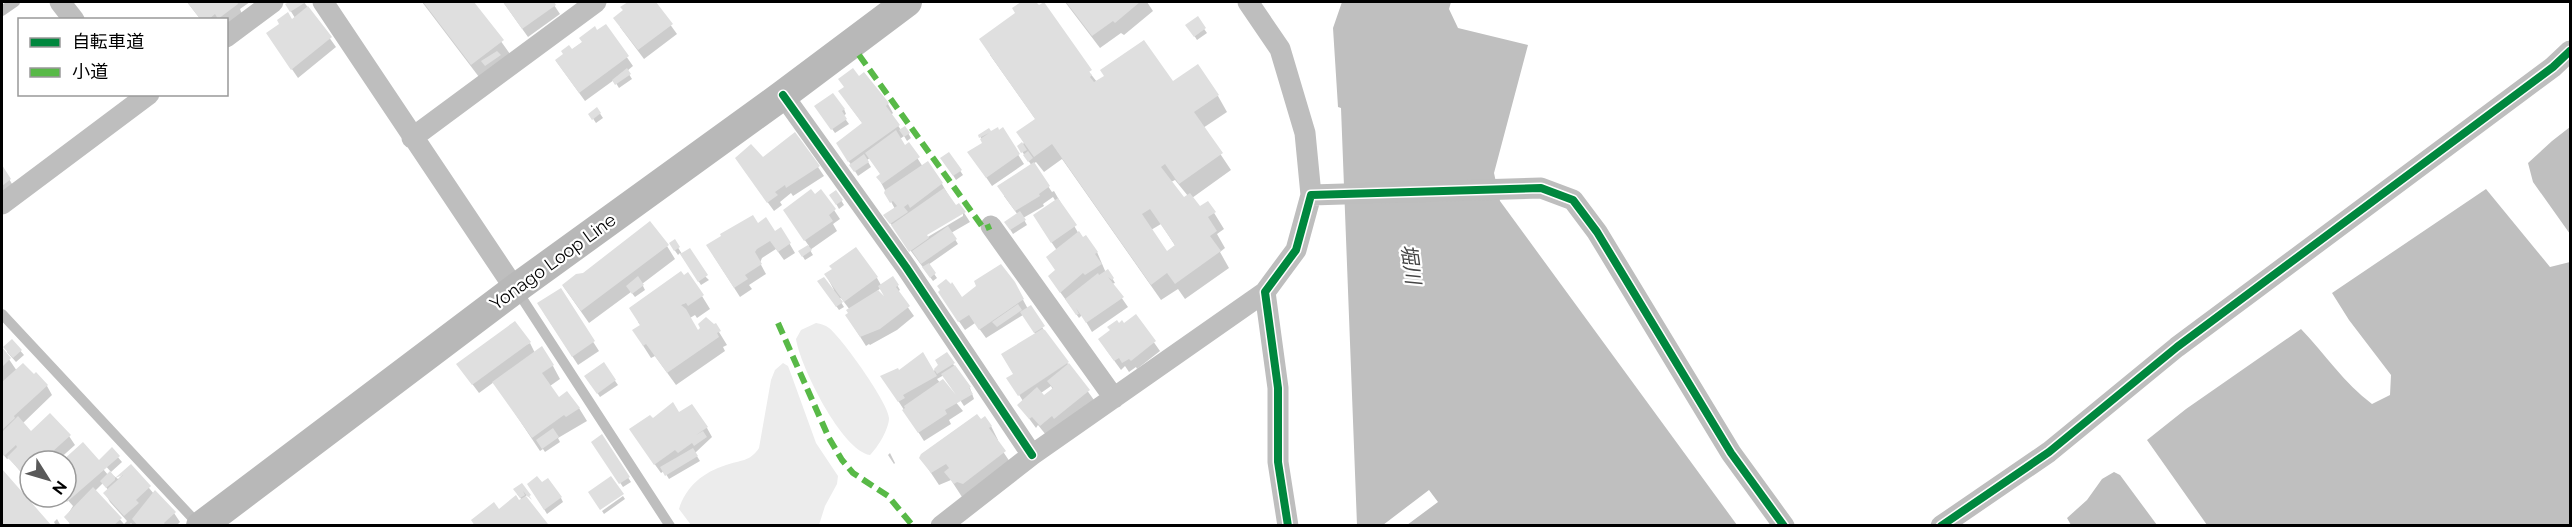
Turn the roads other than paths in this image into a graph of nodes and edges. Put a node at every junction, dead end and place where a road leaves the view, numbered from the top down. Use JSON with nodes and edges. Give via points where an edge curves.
{"nodes":[{"id":1,"x":15,"y":2,"type":"edge"},
{"id":2,"x":60,"y":2,"type":"edge"},
{"id":3,"x":273,"y":2,"type":"edge"},
{"id":4,"x":323,"y":2,"type":"edge"},
{"id":5,"x":596,"y":2,"type":"edge"},
{"id":6,"x":908,"y":2,"type":"edge"},
{"id":7,"x":1248,"y":2,"type":"edge"},
{"id":8,"x":2,"y":11,"type":"edge"},
{"id":9,"x":72,"y":18,"type":"edge"},
{"id":10,"x":228,"y":36,"type":"edge"},
{"id":11,"x":2571,"y":51,"type":"edge"},
{"id":12,"x":783,"y":95,"type":"junction"},
{"id":13,"x":146,"y":96,"type":"edge"},
{"id":14,"x":412,"y":138,"type":"junction"},
{"id":15,"x":1311,"y":195,"type":"junction"},
{"id":16,"x":2,"y":204,"type":"edge"},
{"id":17,"x":991,"y":226,"type":"dead end"},
{"id":18,"x":515,"y":289,"type":"junction"},
{"id":19,"x":1265,"y":292,"type":"junction"},
{"id":20,"x":2,"y":314,"type":"edge"},
{"id":21,"x":1114,"y":398,"type":"junction"},
{"id":22,"x":1032,"y":455,"type":"junction"},
{"id":23,"x":207,"y":524,"type":"edge"},
{"id":24,"x":670,"y":525,"type":"edge"},
{"id":25,"x":941,"y":525,"type":"edge"},
{"id":26,"x":1288,"y":525,"type":"edge"},
{"id":27,"x":1784,"y":525,"type":"edge"},
{"id":28,"x":1941,"y":525,"type":"edge"}],
"edges":[{"from":1,"to":8,"type":"lane"},
{"from":2,"to":9,"type":"street"},
{"from":3,"to":10,"type":"street"},
{"from":4,"to":14,"type":"street"},
{"from":5,"to":14,"type":"street"},
{"from":6,"to":12,"type":"main road","name":"Yonago Loop Line"},
{"from":7,"to":15,"type":"street","via":[[1280,49],[1305,133]]},
{"from":11,"to":28,"type":"street","via":[[2177,347],[2049,452]]},
{"from":12,"to":18,"type":"main road","name":"Yonago Loop Line"},
{"from":12,"to":22,"type":"street","via":[[912,276]]},
{"from":13,"to":16,"type":"street"},
{"from":14,"to":18,"type":"street"},
{"from":15,"to":19,"type":"street","via":[[1296,250]]},
{"from":15,"to":27,"type":"street","via":[[1541,188],[1573,200],[1597,232],[1731,453]]},
{"from":17,"to":21,"type":"street"},
{"from":18,"to":23,"type":"main road","name":"Yonago Loop Line"},
{"from":18,"to":24,"type":"lane"},
{"from":19,"to":21,"type":"street"},
{"from":19,"to":26,"type":"street","via":[[1278,388],[1278,462]]},
{"from":20,"to":23,"type":"lane"},
{"from":21,"to":22,"type":"street"},
{"from":22,"to":25,"type":"street"}]}
